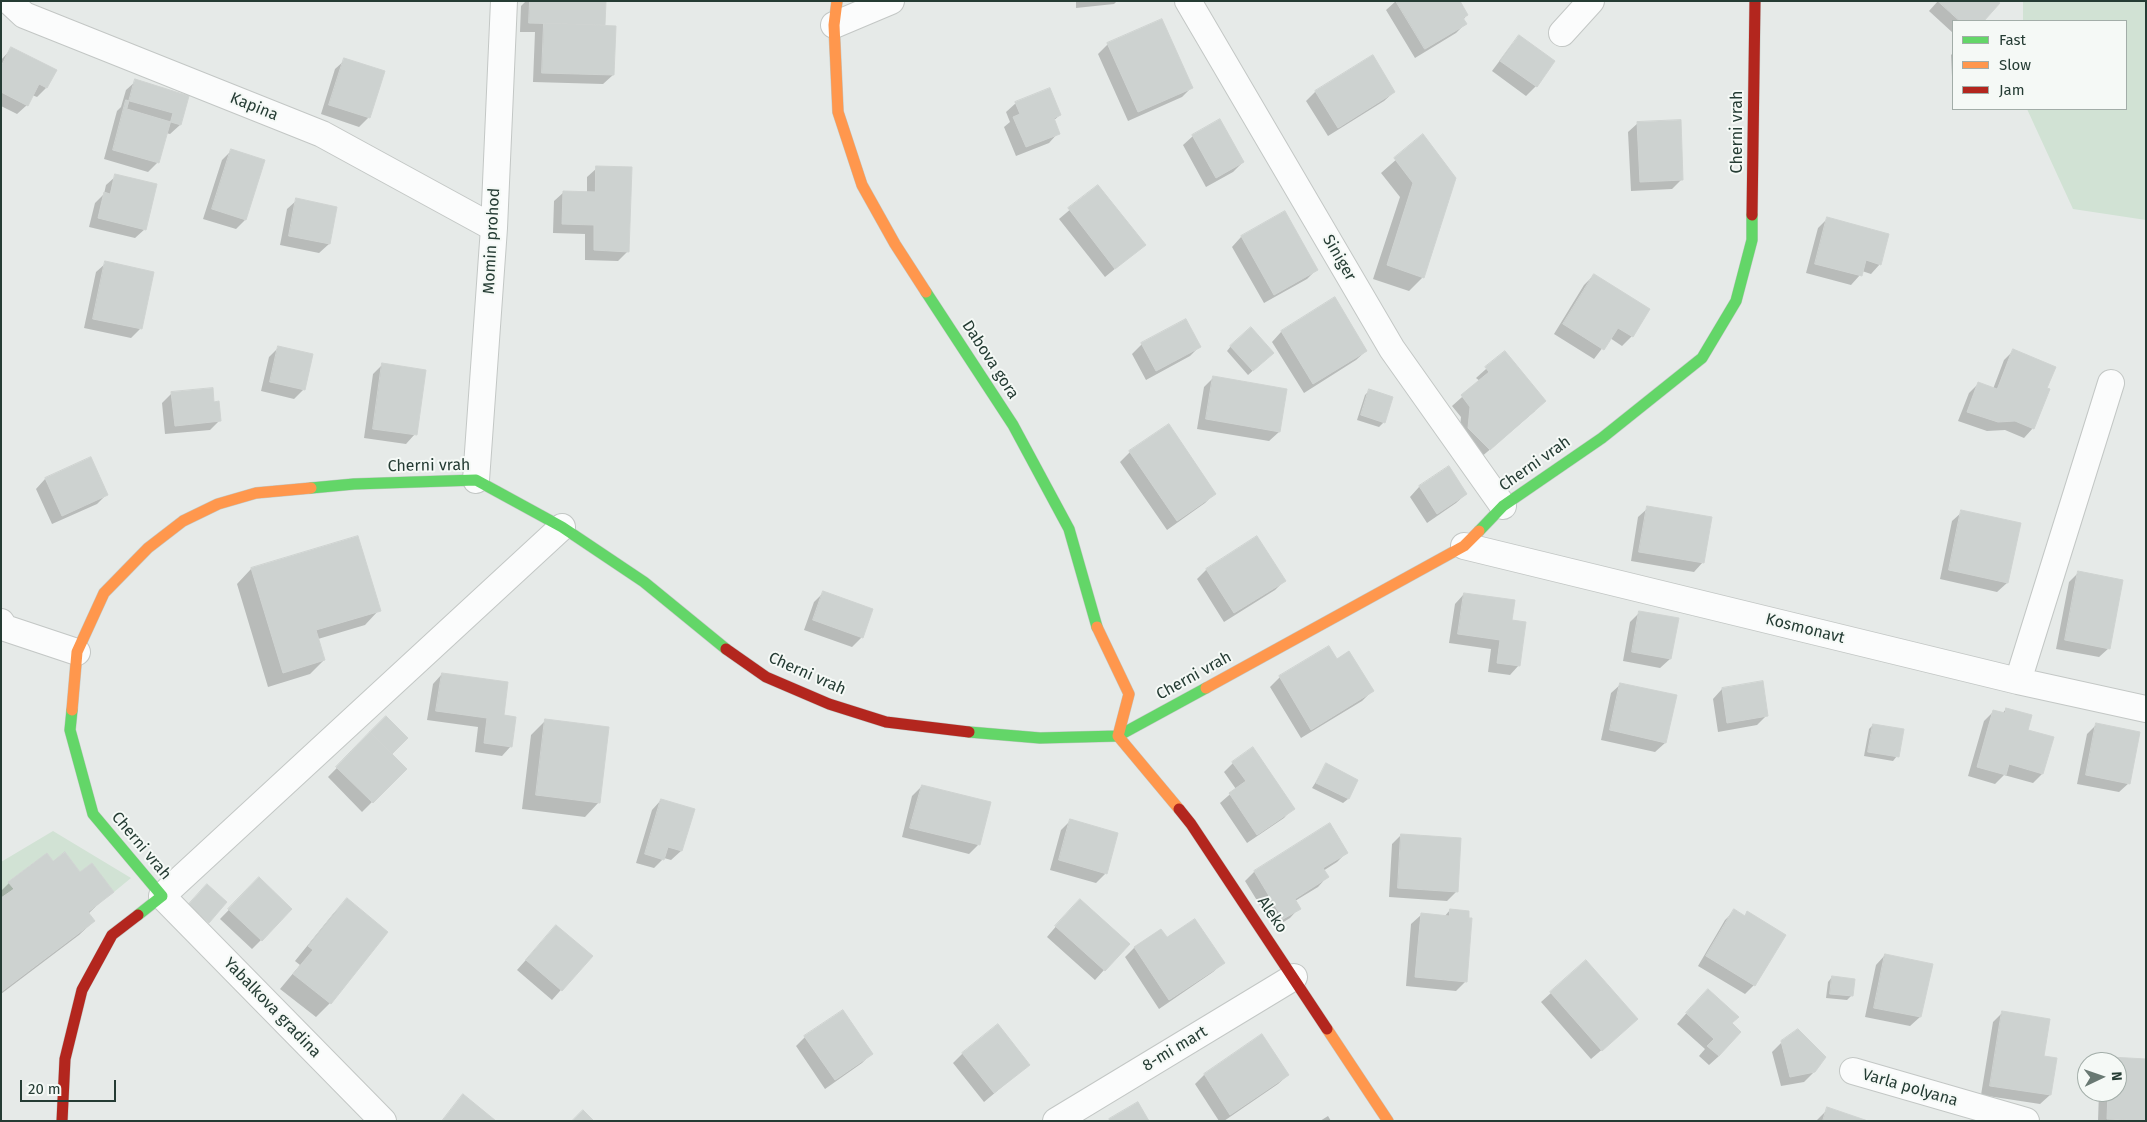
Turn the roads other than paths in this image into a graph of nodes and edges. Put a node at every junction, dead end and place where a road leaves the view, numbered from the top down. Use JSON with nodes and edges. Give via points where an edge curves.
{"nodes":[{"id":1,"x":9,"y":1,"type":"edge"},
{"id":2,"x":504,"y":1,"type":"edge"},
{"id":3,"x":892,"y":1,"type":"edge"},
{"id":4,"x":1188,"y":1,"type":"edge"},
{"id":5,"x":1591,"y":1,"type":"edge"},
{"id":6,"x":1755,"y":1,"type":"edge"},
{"id":7,"x":835,"y":13,"type":"edge"},
{"id":8,"x":1562,"y":33,"type":"dead end"},
{"id":9,"x":494,"y":228,"type":"junction"},
{"id":10,"x":2111,"y":383,"type":"dead end"},
{"id":11,"x":476,"y":480,"type":"junction"},
{"id":12,"x":1503,"y":506,"type":"junction"},
{"id":13,"x":562,"y":527,"type":"junction"},
{"id":14,"x":1464,"y":546,"type":"junction"},
{"id":15,"x":1,"y":622,"type":"edge"},
{"id":16,"x":77,"y":652,"type":"junction"},
{"id":17,"x":2018,"y":681,"type":"junction"},
{"id":18,"x":2146,"y":709,"type":"edge"},
{"id":19,"x":1118,"y":736,"type":"junction"},
{"id":20,"x":162,"y":896,"type":"junction"},
{"id":21,"x":1294,"y":977,"type":"junction"},
{"id":22,"x":1853,"y":1071,"type":"dead end"},
{"id":23,"x":62,"y":1121,"type":"edge"},
{"id":24,"x":382,"y":1121,"type":"edge"},
{"id":25,"x":1056,"y":1121,"type":"edge"},
{"id":26,"x":1388,"y":1121,"type":"edge"},
{"id":27,"x":2026,"y":1121,"type":"edge"}],
"edges":[{"from":1,"to":9,"type":"street","name":"Kapina","via":[[24,15],[322,134]]},
{"from":2,"to":9,"type":"street","name":"Momin prohod"},
{"from":3,"to":7,"type":"street"},
{"from":4,"to":12,"type":"street","name":"Siniger","via":[[1392,349]]},
{"from":5,"to":8,"type":"street"},
{"from":6,"to":12,"type":"street","name":"Cherni vrah","via":[[1752,240],[1736,301],[1702,358],[1602,438]]},
{"from":7,"to":19,"type":"street","name":"Dabova gora","via":[[838,112],[862,185],[895,244],[1013,425],[1069,529],[1099,633],[1129,694]]},
{"from":9,"to":11,"type":"street","name":"Momin prohod"},
{"from":10,"to":17,"type":"street"},
{"from":11,"to":13,"type":"street","name":"Cherni vrah"},
{"from":11,"to":16,"type":"street","name":"Cherni vrah","via":[[354,484],[256,493],[218,504],[183,521],[148,548],[110,586]]},
{"from":12,"to":14,"type":"street","name":"Cherni vrah"},
{"from":13,"to":19,"type":"street","name":"Cherni vrah","via":[[644,582],[724,648],[766,676],[829,704],[886,722],[950,732],[1040,738]]},
{"from":13,"to":20,"type":"street"},
{"from":14,"to":17,"type":"street","name":"Kosmonavt"},
{"from":14,"to":19,"type":"street","name":"Cherni vrah"},
{"from":15,"to":16,"type":"street","via":[[5,628]]},
{"from":16,"to":20,"type":"street","name":"Cherni vrah","via":[[70,730],[94,814]]},
{"from":17,"to":18,"type":"street","name":"Kosmonavt"},
{"from":19,"to":21,"type":"street","name":"Aleko","via":[[1191,824]]},
{"from":20,"to":23,"type":"street","name":"Cherni vrah","via":[[112,935],[82,990],[65,1059]]},
{"from":20,"to":24,"type":"street","name":"Yabalkova gradina"},
{"from":21,"to":25,"type":"street","name":"8-mi mart"},
{"from":21,"to":26,"type":"street","name":"Aleko"},
{"from":22,"to":27,"type":"street","name":"Varla polyana"}]}
